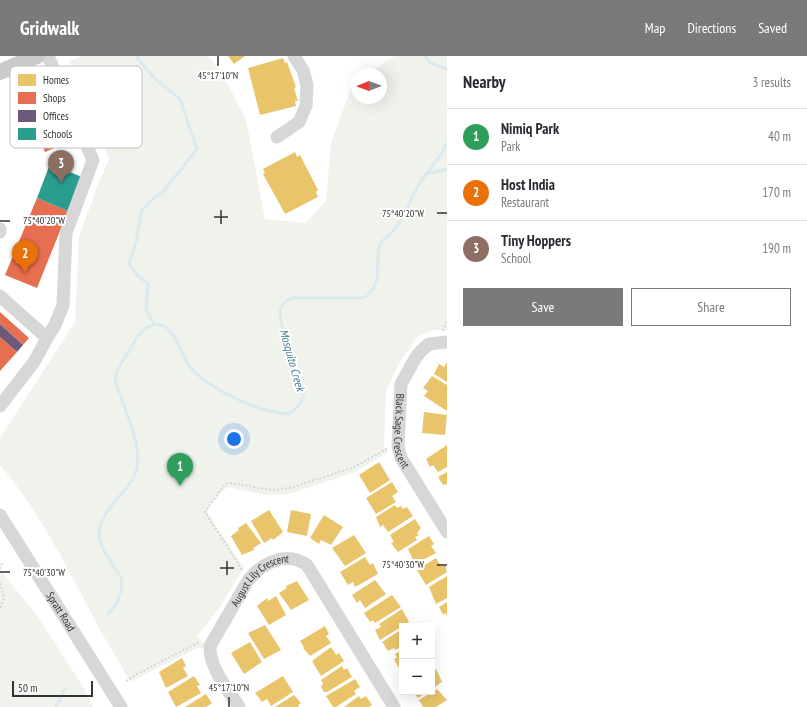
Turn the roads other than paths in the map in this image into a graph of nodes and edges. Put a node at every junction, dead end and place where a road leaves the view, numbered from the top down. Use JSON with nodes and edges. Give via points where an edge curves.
{"nodes":[{"id":1,"x":37,"y":56,"type":"edge"},
{"id":2,"x":48,"y":56,"type":"edge"},
{"id":3,"x":294,"y":56,"type":"edge"},
{"id":4,"x":14,"y":66,"type":"edge"},
{"id":5,"x":52,"y":66,"type":"edge"},
{"id":6,"x":10,"y":68,"type":"edge"},
{"id":7,"x":0,"y":72,"type":"edge"},
{"id":8,"x":277,"y":137,"type":"dead end"},
{"id":9,"x":88,"y":148,"type":"edge"},
{"id":10,"x":0,"y":296,"type":"edge"},
{"id":11,"x":445,"y":336,"type":"edge"},
{"id":12,"x":47,"y":338,"type":"junction"},
{"id":13,"x":0,"y":406,"type":"edge"},
{"id":14,"x":0,"y":515,"type":"edge"},
{"id":15,"x":447,"y":532,"type":"edge"},
{"id":16,"x":121,"y":707,"type":"edge"},
{"id":17,"x":239,"y":707,"type":"edge"},
{"id":18,"x":394,"y":707,"type":"edge"}],
"edges":[{"from":1,"to":4,"type":"main road"},
{"from":2,"to":5,"type":"street"},
{"from":3,"to":8,"type":"street","via":[[305,75],[306,106],[299,122]]},
{"from":6,"to":7,"type":"main road"},
{"from":9,"to":12,"type":"street","via":[[93,160],[66,233],[63,305]]},
{"from":10,"to":12,"type":"street"},
{"from":11,"to":15,"type":"street","name":"Black Sage Crescent","via":[[429,344],[416,357],[405,376],[401,389],[398,447],[401,458]]},
{"from":12,"to":13,"type":"street","via":[[34,362]]},
{"from":14,"to":16,"type":"street","name":"Spratt Road"},
{"from":17,"to":18,"type":"street","name":"August Lily Crescent","via":[[216,669],[210,646],[256,571],[270,562],[294,559],[307,565]]}]}
